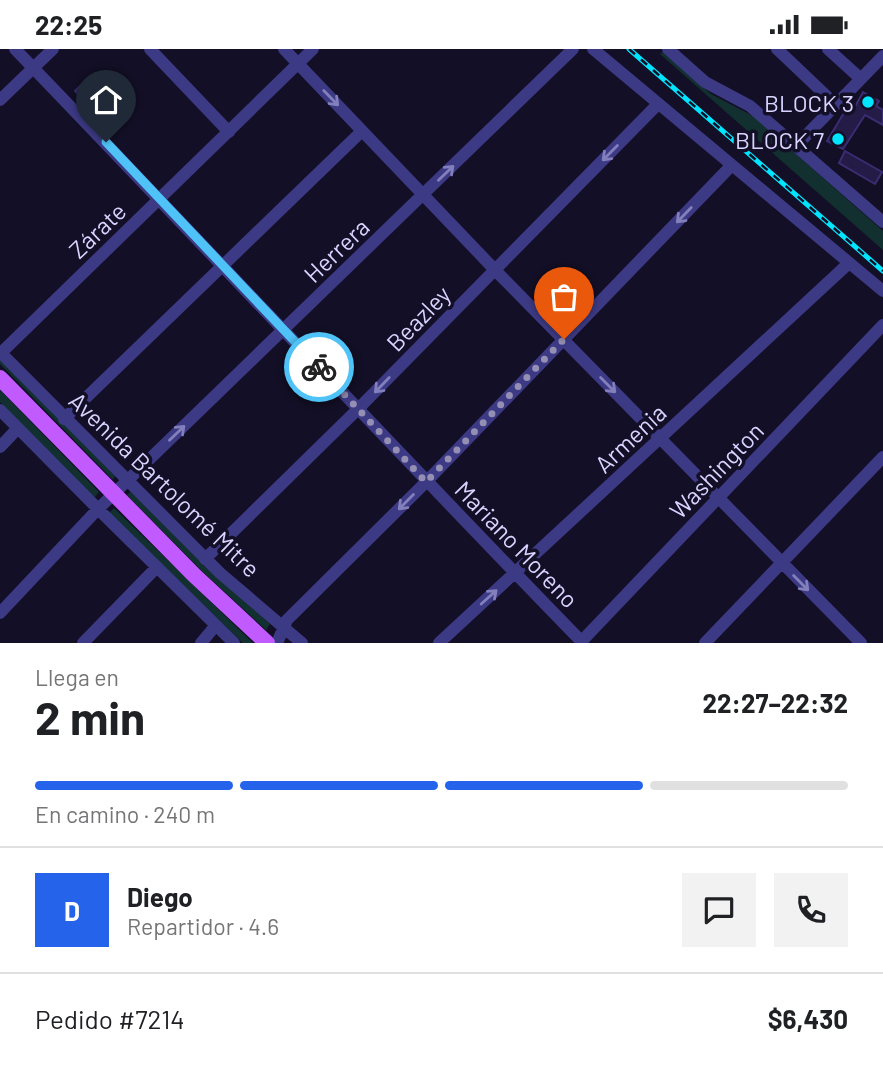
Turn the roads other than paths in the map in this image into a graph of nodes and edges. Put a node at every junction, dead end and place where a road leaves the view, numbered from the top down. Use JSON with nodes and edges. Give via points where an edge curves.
{"nodes":[{"id":1,"x":15,"y":49,"type":"edge"},
{"id":2,"x":53,"y":49,"type":"edge"},
{"id":3,"x":150,"y":49,"type":"edge"},
{"id":4,"x":284,"y":49,"type":"edge"},
{"id":5,"x":313,"y":49,"type":"edge"},
{"id":6,"x":573,"y":49,"type":"edge"},
{"id":7,"x":593,"y":49,"type":"edge"},
{"id":8,"x":668,"y":49,"type":"edge"},
{"id":9,"x":777,"y":49,"type":"edge"},
{"id":10,"x":828,"y":49,"type":"edge"},
{"id":11,"x":883,"y":56,"type":"edge"},
{"id":12,"x":298,"y":64,"type":"junction"},
{"id":13,"x":33,"y":68,"type":"junction"},
{"id":14,"x":861,"y":79,"type":"junction"},
{"id":15,"x":0,"y":100,"type":"edge"},
{"id":16,"x":658,"y":104,"type":"junction"},
{"id":17,"x":836,"y":105,"type":"junction"},
{"id":18,"x":362,"y":131,"type":"junction"},
{"id":19,"x":229,"y":132,"type":"junction"},
{"id":20,"x":796,"y":146,"type":"junction"},
{"id":21,"x":731,"y":166,"type":"junction"},
{"id":22,"x":424,"y":194,"type":"junction"},
{"id":23,"x":160,"y":198,"type":"junction"},
{"id":24,"x":883,"y":222,"type":"edge"},
{"id":25,"x":849,"y":263,"type":"junction"},
{"id":26,"x":222,"y":265,"type":"junction"},
{"id":27,"x":495,"y":270,"type":"junction"},
{"id":28,"x":883,"y":291,"type":"edge"},
{"id":29,"x":883,"y":325,"type":"edge"},
{"id":30,"x":284,"y":330,"type":"junction"},
{"id":31,"x":564,"y":339,"type":"junction"},
{"id":32,"x":1,"y":352,"type":"edge"},
{"id":33,"x":0,"y":378,"type":"edge"},
{"id":34,"x":358,"y":409,"type":"junction"},
{"id":35,"x":0,"y":410,"type":"edge"},
{"id":36,"x":64,"y":419,"type":"junction"},
{"id":37,"x":18,"y":429,"type":"junction"},
{"id":38,"x":661,"y":438,"type":"junction"},
{"id":39,"x":0,"y":447,"type":"edge"},
{"id":40,"x":883,"y":457,"type":"edge"},
{"id":41,"x":128,"y":481,"type":"junction"},
{"id":42,"x":426,"y":482,"type":"junction"},
{"id":43,"x":114,"y":495,"type":"junction"},
{"id":44,"x":718,"y":498,"type":"junction"},
{"id":45,"x":98,"y":509,"type":"junction"},
{"id":46,"x":205,"y":559,"type":"junction"},
{"id":47,"x":781,"y":563,"type":"junction"},
{"id":48,"x":157,"y":567,"type":"junction"},
{"id":49,"x":516,"y":573,"type":"junction"},
{"id":50,"x":0,"y":613,"type":"edge"},
{"id":51,"x":216,"y":625,"type":"junction"},
{"id":52,"x":283,"y":627,"type":"junction"},
{"id":53,"x":582,"y":642,"type":"edge"},
{"id":54,"x":83,"y":643,"type":"edge"},
{"id":55,"x":201,"y":643,"type":"edge"},
{"id":56,"x":234,"y":643,"type":"edge"},
{"id":57,"x":267,"y":643,"type":"edge"},
{"id":58,"x":277,"y":643,"type":"edge"},
{"id":59,"x":302,"y":643,"type":"edge"},
{"id":60,"x":439,"y":643,"type":"edge"},
{"id":61,"x":705,"y":643,"type":"edge"},
{"id":62,"x":861,"y":643,"type":"edge"}],
"edges":[{"from":1,"to":13,"type":"street","name":"Mariano Moreno"},
{"from":2,"to":13,"type":"street"},
{"from":3,"to":19,"type":"street"},
{"from":4,"to":12,"type":"street"},
{"from":5,"to":12,"type":"street","name":"Zárate"},
{"from":22,"to":6,"type":"street","name":"Herrera","one_way":true},
{"from":7,"to":16,"type":"street"},
{"from":8,"to":20,"type":"street","via":[[705,82],[747,104]]},
{"from":9,"to":17,"type":"street"},
{"from":10,"to":14,"type":"street"},
{"from":11,"to":14,"type":"street"},
{"from":12,"to":18,"type":"street","one_way":true},
{"from":12,"to":19,"type":"street","name":"Zárate"},
{"from":13,"to":15,"type":"street"},
{"from":13,"to":23,"type":"street","name":"Mariano Moreno"},
{"from":14,"to":17,"type":"street"},
{"from":16,"to":21,"type":"street"},
{"from":16,"to":27,"type":"street","name":"Beazley","one_way":true},
{"from":17,"to":20,"type":"street"},
{"from":18,"to":22,"type":"street"},
{"from":18,"to":26,"type":"street"},
{"from":19,"to":23,"type":"street","name":"Zárate"},
{"from":20,"to":24,"type":"street"},
{"from":21,"to":25,"type":"street"},
{"from":21,"to":31,"type":"street","one_way":true},
{"from":22,"to":27,"type":"street"},
{"from":22,"to":30,"type":"street","name":"Herrera"},
{"from":23,"to":26,"type":"street","name":"Mariano Moreno"},
{"from":23,"to":32,"type":"street","name":"Zárate"},
{"from":25,"to":28,"type":"street"},
{"from":25,"to":38,"type":"street","name":"Armenia"},
{"from":26,"to":30,"type":"street","name":"Mariano Moreno"},
{"from":26,"to":36,"type":"street"},
{"from":27,"to":31,"type":"street"},
{"from":27,"to":34,"type":"street","name":"Beazley","one_way":true},
{"from":29,"to":44,"type":"street","name":"Washington"},
{"from":30,"to":34,"type":"street","name":"Mariano Moreno"},
{"from":41,"to":30,"type":"street","name":"Herrera","one_way":true},
{"from":31,"to":38,"type":"street","one_way":true},
{"from":31,"to":42,"type":"street"},
{"from":32,"to":36,"type":"street","name":"Avenida Bartolomé Mitre"},
{"from":33,"to":43,"type":"main road","name":"Avenida Bartolomé Mitre"},
{"from":34,"to":42,"type":"street","name":"Mariano Moreno"},
{"from":34,"to":46,"type":"street","name":"Beazley"},
{"from":35,"to":37,"type":"street"},
{"from":36,"to":41,"type":"street","name":"Avenida Bartolomé Mitre"},
{"from":37,"to":39,"type":"street"},
{"from":37,"to":45,"type":"street"},
{"from":38,"to":44,"type":"street"},
{"from":38,"to":49,"type":"street","name":"Armenia"},
{"from":40,"to":47,"type":"street"},
{"from":41,"to":43,"type":"street","name":"Herrera"},
{"from":41,"to":46,"type":"street","name":"Avenida Bartolomé Mitre"},
{"from":42,"to":49,"type":"street","name":"Mariano Moreno"},
{"from":42,"to":52,"type":"street","one_way":true},
{"from":43,"to":45,"type":"street","name":"Herrera"},
{"from":43,"to":57,"type":"main road","name":"Avenida Bartolomé Mitre"},
{"from":44,"to":47,"type":"street"},
{"from":44,"to":53,"type":"street","name":"Washington"},
{"from":45,"to":48,"type":"street"},
{"from":45,"to":50,"type":"street","name":"Herrera"},
{"from":46,"to":52,"type":"street","name":"Avenida Bartolomé Mitre"},
{"from":47,"to":61,"type":"street"},
{"from":47,"to":62,"type":"street","one_way":true},
{"from":48,"to":51,"type":"street"},
{"from":48,"to":54,"type":"street"},
{"from":49,"to":53,"type":"street","name":"Mariano Moreno"},
{"from":60,"to":49,"type":"street","name":"Armenia","one_way":true},
{"from":51,"to":55,"type":"street"},
{"from":51,"to":56,"type":"street"},
{"from":52,"to":58,"type":"street"},
{"from":52,"to":59,"type":"street","name":"Avenida Bartolomé Mitre"}]}
